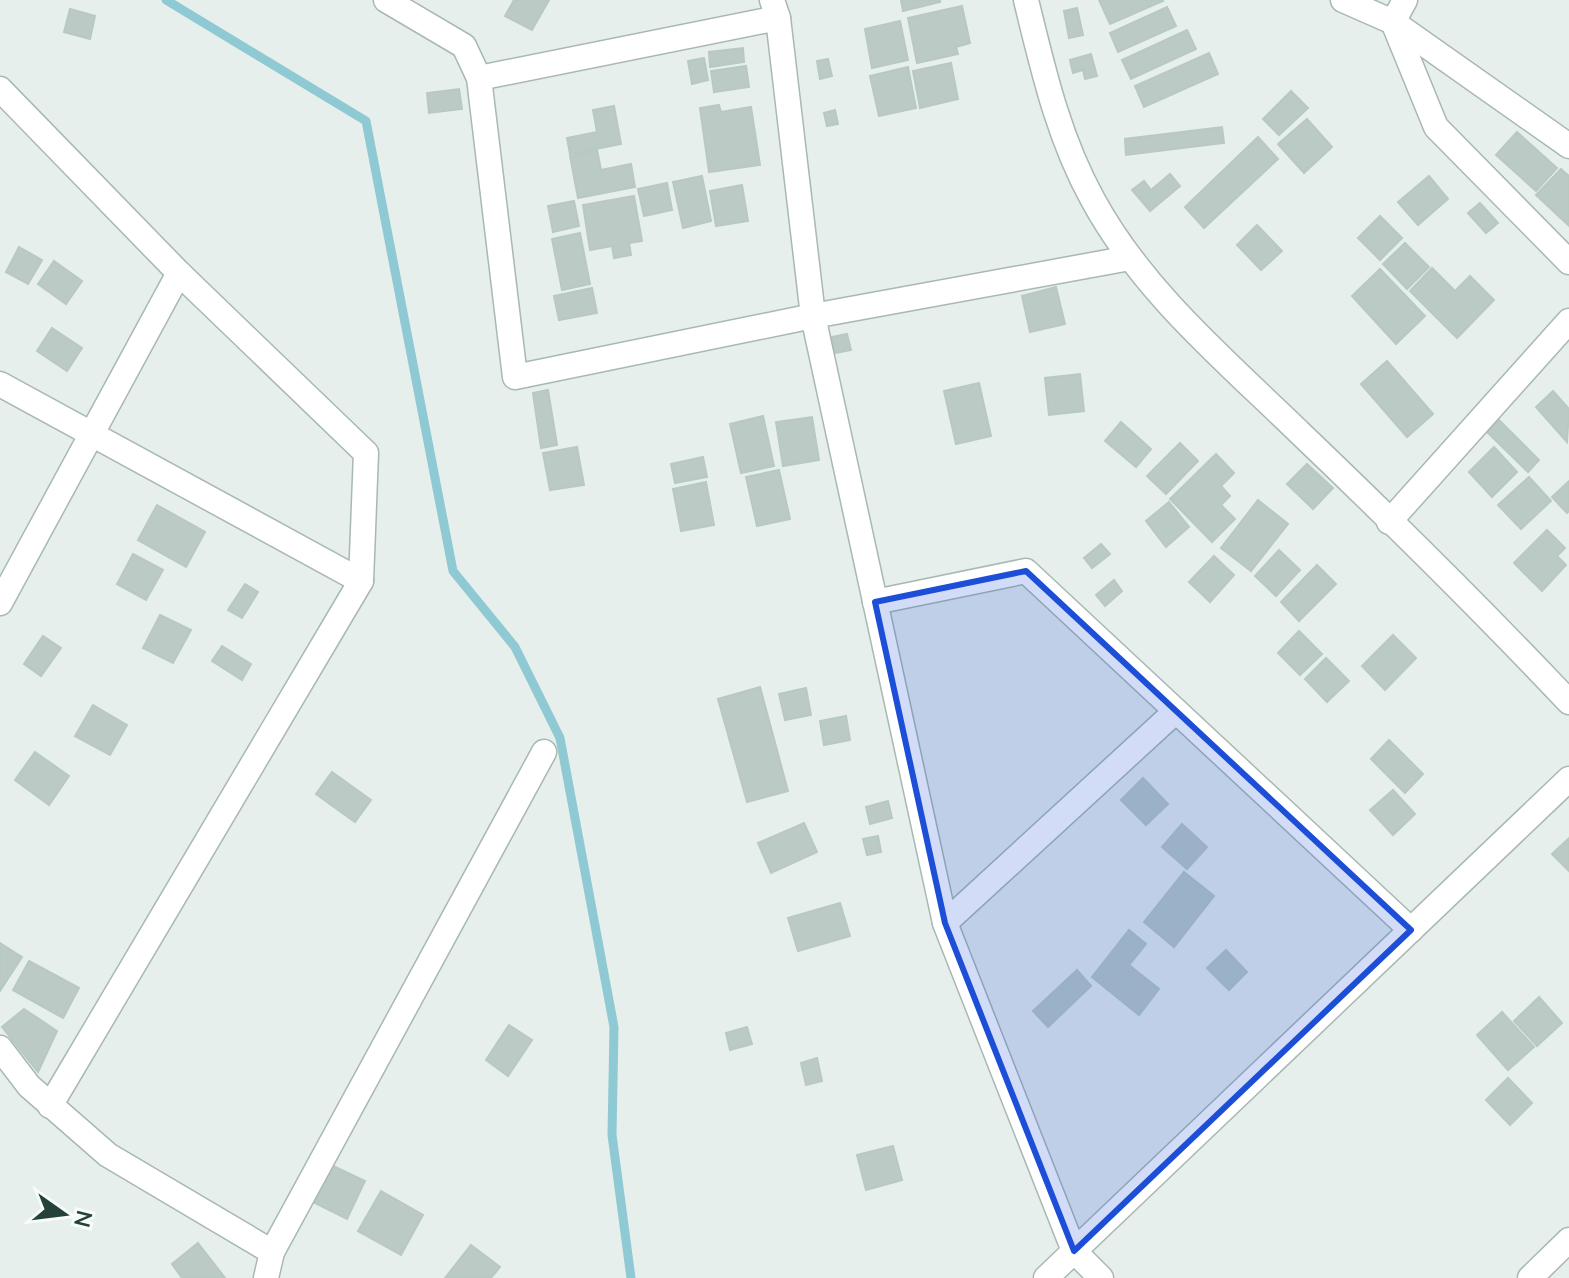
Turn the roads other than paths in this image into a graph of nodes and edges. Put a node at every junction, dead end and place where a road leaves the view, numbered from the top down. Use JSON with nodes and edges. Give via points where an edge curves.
{"nodes":[{"id":1,"x":386,"y":0,"type":"edge"},
{"id":2,"x":1026,"y":0,"type":"edge"},
{"id":3,"x":1343,"y":0,"type":"edge"},
{"id":4,"x":1405,"y":0,"type":"edge"},
{"id":5,"x":775,"y":9,"type":"edge"},
{"id":6,"x":1393,"y":22,"type":"junction"},
{"id":7,"x":479,"y":78,"type":"junction"},
{"id":8,"x":0,"y":89,"type":"edge"},
{"id":9,"x":1569,"y":146,"type":"edge"},
{"id":10,"x":1130,"y":258,"type":"junction"},
{"id":11,"x":1569,"y":262,"type":"edge"},
{"id":12,"x":179,"y":273,"type":"junction"},
{"id":13,"x":813,"y":316,"type":"junction"},
{"id":14,"x":1569,"y":321,"type":"edge"},
{"id":15,"x":0,"y":384,"type":"edge"},
{"id":16,"x":93,"y":435,"type":"junction"},
{"id":17,"x":1389,"y":522,"type":"junction"},
{"id":18,"x":361,"y":581,"type":"junction"},
{"id":19,"x":875,"y":602,"type":"junction"},
{"id":20,"x":0,"y":603,"type":"edge"},
{"id":21,"x":1569,"y":702,"type":"edge"},
{"id":22,"x":1176,"y":711,"type":"junction"},
{"id":23,"x":544,"y":752,"type":"dead end"},
{"id":24,"x":1569,"y":779,"type":"edge"},
{"id":25,"x":945,"y":923,"type":"junction"},
{"id":26,"x":1411,"y":930,"type":"junction"},
{"id":27,"x":0,"y":1048,"type":"edge"},
{"id":28,"x":50,"y":1106,"type":"junction"},
{"id":29,"x":1569,"y":1240,"type":"edge"},
{"id":30,"x":1074,"y":1251,"type":"junction"},
{"id":31,"x":272,"y":1252,"type":"junction"},
{"id":32,"x":266,"y":1278,"type":"edge"},
{"id":33,"x":1046,"y":1278,"type":"edge"},
{"id":34,"x":1101,"y":1278,"type":"edge"},
{"id":35,"x":1530,"y":1278,"type":"edge"}],
"edges":[{"from":1,"to":7,"type":"street","via":[[464,46]]},
{"from":2,"to":10,"type":"street","via":[[1069,152]]},
{"from":3,"to":6,"type":"street"},
{"from":4,"to":6,"type":"street"},
{"from":5,"to":7,"type":"street"},
{"from":5,"to":13,"type":"street"},
{"from":6,"to":9,"type":"street"},
{"from":6,"to":11,"type":"street","via":[[1436,127]]},
{"from":7,"to":13,"type":"street","via":[[515,377]]},
{"from":8,"to":12,"type":"street"},
{"from":10,"to":13,"type":"street"},
{"from":10,"to":17,"type":"street"},
{"from":12,"to":16,"type":"street"},
{"from":12,"to":18,"type":"street","via":[[366,453]]},
{"from":13,"to":19,"type":"street"},
{"from":14,"to":17,"type":"street"},
{"from":15,"to":16,"type":"street"},
{"from":16,"to":18,"type":"street"},
{"from":16,"to":20,"type":"street"},
{"from":17,"to":21,"type":"street"},
{"from":18,"to":28,"type":"street"},
{"from":19,"to":22,"type":"street","via":[[1026,571]]},
{"from":19,"to":25,"type":"street"},
{"from":22,"to":25,"type":"street"},
{"from":22,"to":26,"type":"street"},
{"from":23,"to":31,"type":"street"},
{"from":24,"to":26,"type":"street"},
{"from":25,"to":30,"type":"street"},
{"from":26,"to":30,"type":"street"},
{"from":27,"to":28,"type":"street"},
{"from":28,"to":31,"type":"street","via":[[108,1155]]},
{"from":29,"to":35,"type":"street"},
{"from":30,"to":33,"type":"street"},
{"from":30,"to":34,"type":"street"},
{"from":31,"to":32,"type":"street"}]}
